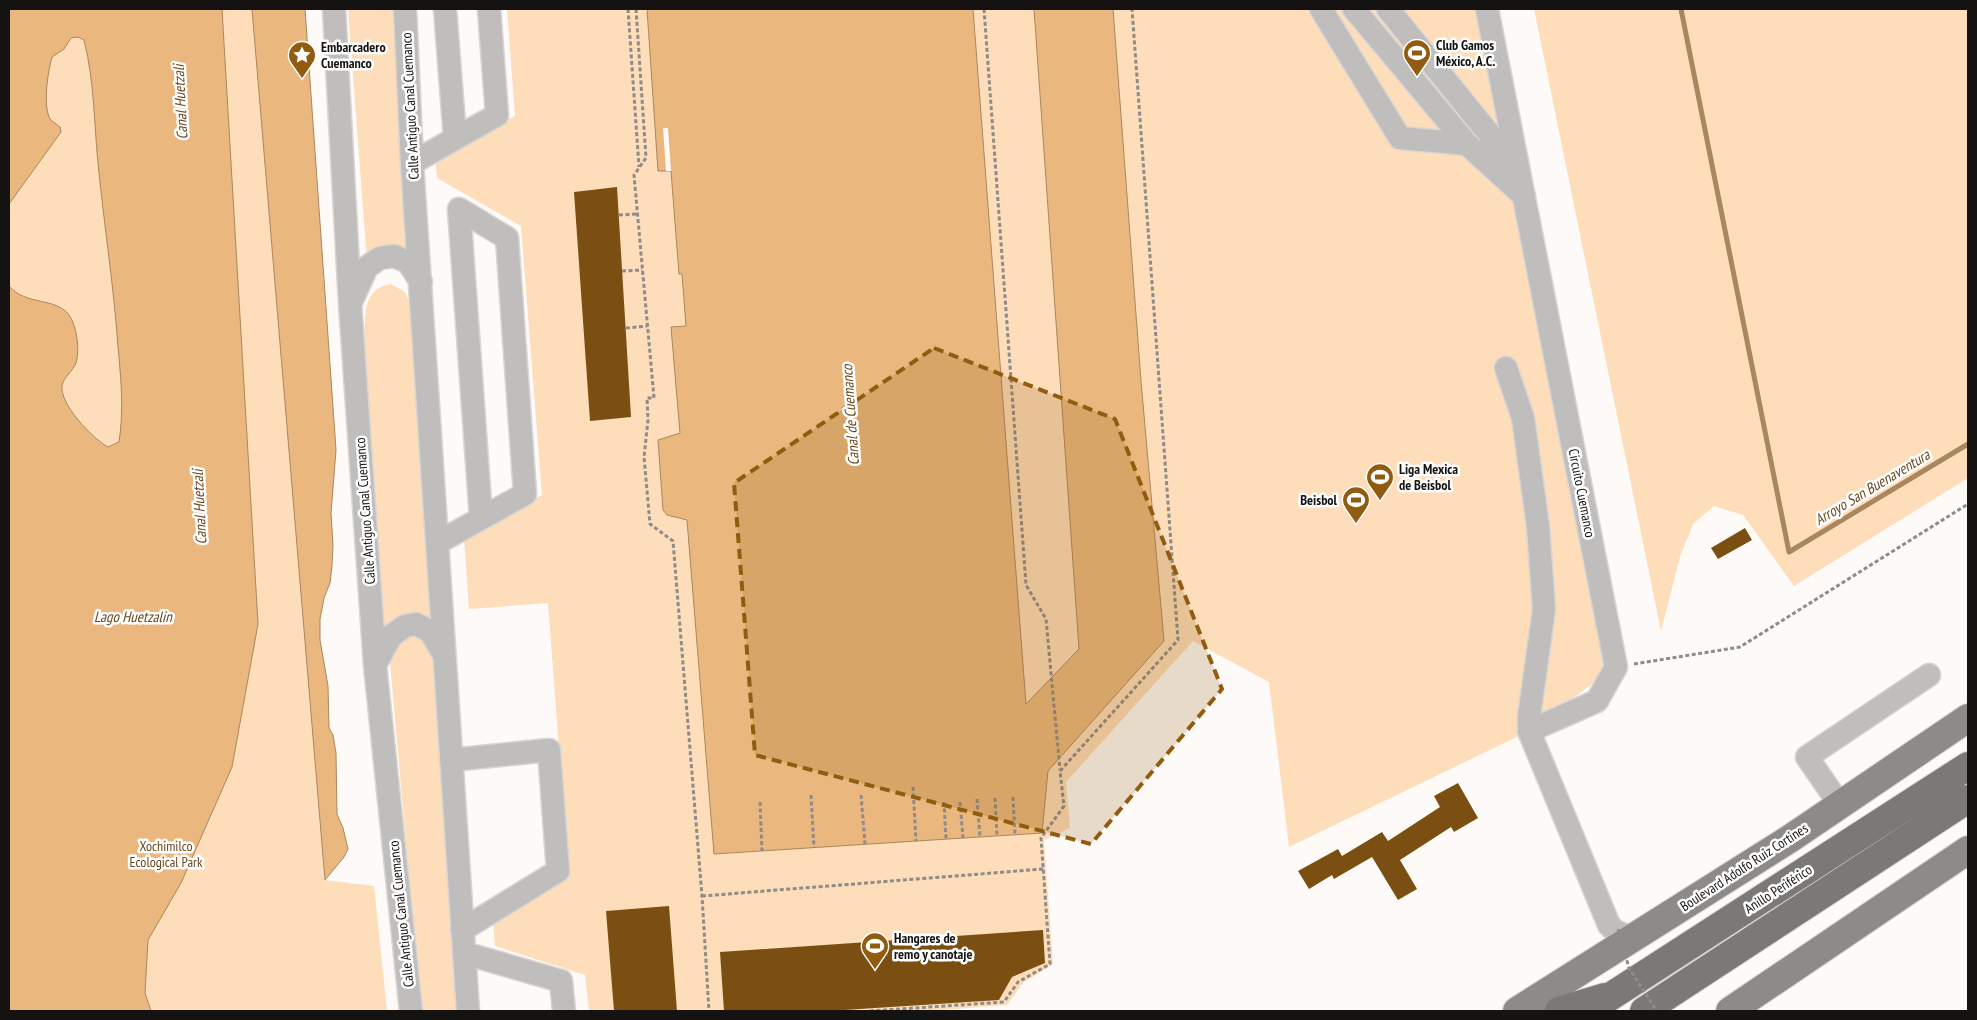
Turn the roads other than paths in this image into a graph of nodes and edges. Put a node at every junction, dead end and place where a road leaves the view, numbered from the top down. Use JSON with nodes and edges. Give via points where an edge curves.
{"nodes":[{"id":1,"x":334,"y":9,"type":"edge"},
{"id":2,"x":405,"y":9,"type":"edge"},
{"id":3,"x":445,"y":9,"type":"edge"},
{"id":4,"x":489,"y":9,"type":"edge"},
{"id":5,"x":1320,"y":9,"type":"edge"},
{"id":6,"x":1354,"y":9,"type":"edge"},
{"id":7,"x":1388,"y":9,"type":"edge"},
{"id":8,"x":1487,"y":9,"type":"edge"},
{"id":9,"x":456,"y":138,"type":"junction"},
{"id":10,"x":1467,"y":144,"type":"junction"},
{"id":11,"x":412,"y":164,"type":"junction"},
{"id":12,"x":1518,"y":169,"type":"junction"},
{"id":13,"x":1524,"y":196,"type":"junction"},
{"id":14,"x":421,"y":282,"type":"junction"},
{"id":15,"x":350,"y":304,"type":"junction"},
{"id":16,"x":1506,"y":368,"type":"dead end"},
{"id":17,"x":480,"y":518,"type":"junction"},
{"id":18,"x":437,"y":543,"type":"junction"},
{"id":19,"x":444,"y":656,"type":"junction"},
{"id":20,"x":375,"y":664,"type":"junction"},
{"id":21,"x":1929,"y":675,"type":"dead end"},
{"id":22,"x":1968,"y":718,"type":"edge"},
{"id":23,"x":1529,"y":731,"type":"junction"},
{"id":24,"x":451,"y":760,"type":"junction"},
{"id":25,"x":1968,"y":766,"type":"edge"},
{"id":26,"x":1968,"y":799,"type":"edge"},
{"id":27,"x":1840,"y":805,"type":"junction"},
{"id":28,"x":1968,"y":850,"type":"edge"},
{"id":29,"x":1621,"y":927,"type":"junction"},
{"id":30,"x":462,"y":930,"type":"junction"},
{"id":31,"x":464,"y":953,"type":"junction"},
{"id":32,"x":1614,"y":994,"type":"junction"},
{"id":33,"x":411,"y":1011,"type":"edge"},
{"id":34,"x":468,"y":1011,"type":"edge"},
{"id":35,"x":564,"y":1011,"type":"edge"},
{"id":36,"x":1517,"y":1011,"type":"edge"},
{"id":37,"x":1559,"y":1011,"type":"edge"},
{"id":38,"x":1588,"y":1011,"type":"edge"},
{"id":39,"x":1644,"y":1011,"type":"edge"},
{"id":40,"x":1730,"y":1011,"type":"edge"}],
"edges":[{"from":1,"to":15,"type":"street","name":"Calle Antiguo Canal Cuemanco"},
{"from":2,"to":11,"type":"street","name":"Calle Antiguo Canal Cuemanco"},
{"from":3,"to":9,"type":"street"},
{"from":4,"to":9,"type":"street","via":[[497,115]]},
{"from":5,"to":10,"type":"street","via":[[1400,138]]},
{"from":6,"to":10,"type":"street"},
{"from":7,"to":12,"type":"street"},
{"from":8,"to":12,"type":"street","name":"Circuito Cuemanco"},
{"from":9,"to":11,"type":"street"},
{"from":10,"to":13,"type":"street"},
{"from":11,"to":14,"type":"street","name":"Calle Antiguo Canal Cuemanco"},
{"from":12,"to":13,"type":"street","name":"Circuito Cuemanco"},
{"from":13,"to":23,"type":"street","name":"Circuito Cuemanco","via":[[1616,667],[1597,701]]},
{"from":14,"to":15,"type":"street","via":[[408,262],[394,256],[380,258],[367,267]]},
{"from":14,"to":18,"type":"street","name":"Calle Antiguo Canal Cuemanco"},
{"from":15,"to":20,"type":"street","name":"Calle Antiguo Canal Cuemanco"},
{"from":16,"to":23,"type":"street","via":[[1523,418],[1538,526],[1544,609]]},
{"from":17,"to":17,"type":"street","via":[[526,494],[507,238],[459,209]]},
{"from":17,"to":18,"type":"street"},
{"from":18,"to":19,"type":"street","name":"Calle Antiguo Canal Cuemanco"},
{"from":19,"to":20,"type":"street","via":[[430,631],[416,624],[405,626],[391,636]]},
{"from":19,"to":24,"type":"street","name":"Calle Antiguo Canal Cuemanco"},
{"from":20,"to":33,"type":"street","name":"Calle Antiguo Canal Cuemanco"},
{"from":21,"to":27,"type":"street","via":[[1807,757]]},
{"from":22,"to":27,"type":"main road","name":"Boulevard Adolfo Ruiz Cortines"},
{"from":23,"to":29,"type":"street"},
{"from":24,"to":30,"type":"street","name":"Calle Antiguo Canal Cuemanco"},
{"from":24,"to":30,"type":"street","via":[[549,750],[558,871]]},
{"from":25,"to":32,"type":"highway","name":"Anillo Periférico"},
{"from":26,"to":39,"type":"highway","name":"Anillo Periférico"},
{"from":27,"to":29,"type":"main road","name":"Boulevard Adolfo Ruiz Cortines"},
{"from":28,"to":40,"type":"main road"},
{"from":29,"to":36,"type":"main road","name":"Boulevard Adolfo Ruiz Cortines","via":[[1602,958]]},
{"from":30,"to":31,"type":"street","name":"Calle Antiguo Canal Cuemanco"},
{"from":31,"to":34,"type":"street","name":"Calle Antiguo Canal Cuemanco"},
{"from":31,"to":35,"type":"street","via":[[561,981]]},
{"from":32,"to":37,"type":"highway"},
{"from":32,"to":38,"type":"highway","name":"Anillo Periférico"}]}
